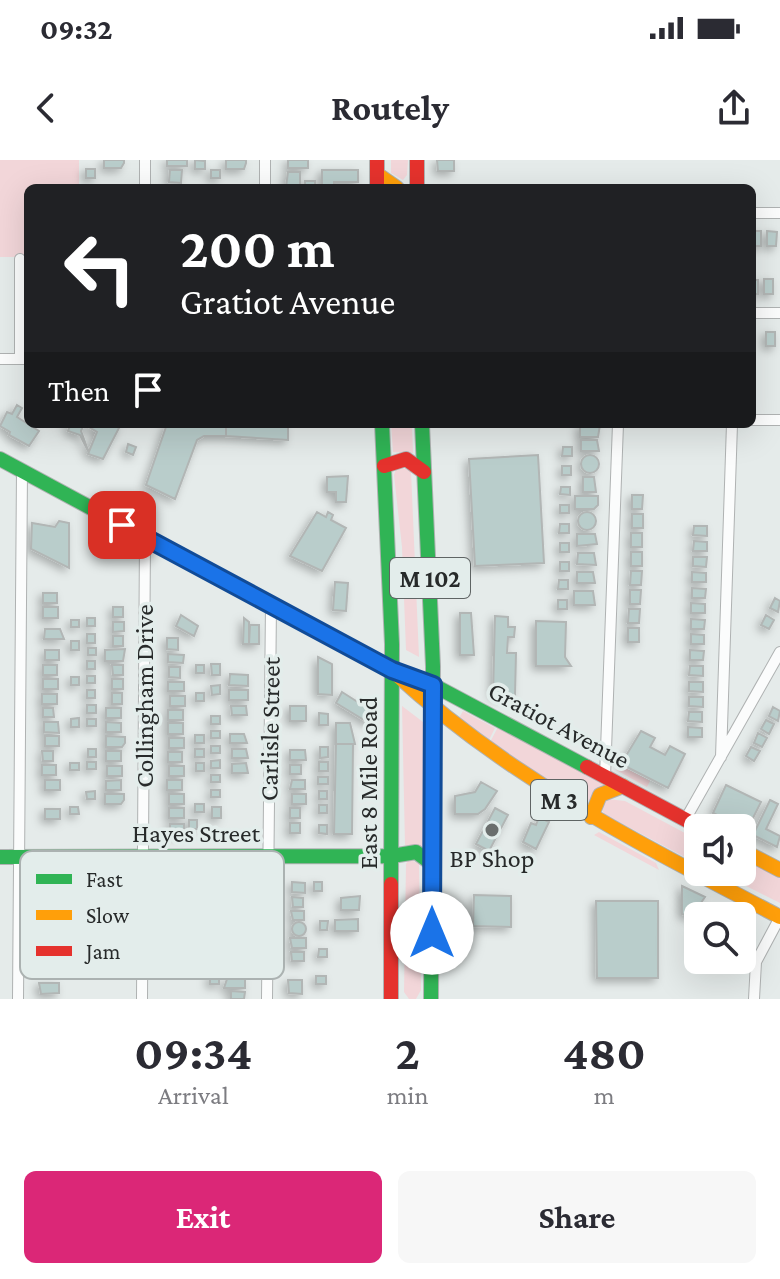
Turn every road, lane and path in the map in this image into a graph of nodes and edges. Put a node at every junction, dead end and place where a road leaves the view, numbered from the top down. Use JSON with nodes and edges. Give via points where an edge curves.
{"nodes":[{"id":1,"x":145,"y":160,"type":"edge"},
{"id":2,"x":265,"y":160,"type":"edge"},
{"id":3,"x":417,"y":160,"type":"edge"},
{"id":4,"x":145,"y":184,"type":"edge"},
{"id":5,"x":265,"y":184,"type":"edge"},
{"id":6,"x":417,"y":184,"type":"edge"},
{"id":7,"x":756,"y":213,"type":"edge"},
{"id":8,"x":780,"y":213,"type":"edge"},
{"id":9,"x":20,"y":259,"type":"dead end"},
{"id":10,"x":756,"y":313,"type":"edge"},
{"id":11,"x":780,"y":313,"type":"edge"},
{"id":12,"x":0,"y":359,"type":"edge"},
{"id":13,"x":24,"y":359,"type":"edge"},
{"id":14,"x":756,"y":420,"type":"edge"},
{"id":15,"x":780,"y":420,"type":"edge"},
{"id":16,"x":382,"y":428,"type":"edge"},
{"id":17,"x":422,"y":428,"type":"edge"},
{"id":18,"x":618,"y":428,"type":"edge"},
{"id":19,"x":732,"y":428,"type":"edge"},
{"id":20,"x":0,"y":459,"type":"edge"},
{"id":21,"x":384,"y":466,"type":"junction"},
{"id":22,"x":22,"y":471,"type":"junction"},
{"id":23,"x":424,"y":472,"type":"junction"},
{"id":24,"x":145,"y":537,"type":"junction"},
{"id":25,"x":271,"y":604,"type":"junction"},
{"id":26,"x":780,"y":652,"type":"edge"},
{"id":27,"x":392,"y":670,"type":"junction"},
{"id":28,"x":433,"y":685,"type":"junction"},
{"id":29,"x":433,"y":712,"type":"junction"},
{"id":30,"x":721,"y":757,"type":"junction"},
{"id":31,"x":605,"y":777,"type":"junction"},
{"id":32,"x":623,"y":786,"type":"junction"},
{"id":33,"x":688,"y":814,"type":"edge"},
{"id":34,"x":591,"y":817,"type":"junction"},
{"id":35,"x":684,"y":819,"type":"edge"},
{"id":36,"x":143,"y":851,"type":"edge"},
{"id":37,"x":268,"y":851,"type":"edge"},
{"id":38,"x":392,"y":856,"type":"junction"},
{"id":39,"x":0,"y":857,"type":"edge"},
{"id":40,"x":19,"y":857,"type":"junction"},
{"id":41,"x":756,"y":857,"type":"edge"},
{"id":42,"x":284,"y":858,"type":"edge"},
{"id":43,"x":432,"y":864,"type":"junction"},
{"id":44,"x":780,"y":870,"type":"edge"},
{"id":45,"x":780,"y":917,"type":"edge"},
{"id":46,"x":142,"y":979,"type":"edge"},
{"id":47,"x":267,"y":979,"type":"edge"},
{"id":48,"x":393,"y":996,"type":"edge"},
{"id":49,"x":18,"y":999,"type":"edge"},
{"id":50,"x":142,"y":999,"type":"edge"},
{"id":51,"x":267,"y":999,"type":"edge"},
{"id":52,"x":431,"y":999,"type":"edge"},
{"id":53,"x":754,"y":999,"type":"edge"}],
"edges":[{"from":1,"to":4,"type":"street"},
{"from":2,"to":5,"type":"street"},
{"from":3,"to":6,"type":"main road"},
{"from":7,"to":8,"type":"street"},
{"from":9,"to":13,"type":"street"},
{"from":10,"to":11,"type":"street"},
{"from":12,"to":13,"type":"street"},
{"from":14,"to":15,"type":"street"},
{"from":16,"to":21,"type":"main road","name":"East 8 Mile Road","number":"M 102"},
{"from":17,"to":23,"type":"main road","number":"M 102"},
{"from":18,"to":31,"type":"street"},
{"from":19,"to":30,"type":"street"},
{"from":20,"to":22,"type":"main road","name":"Gratiot Avenue","number":"M 3"},
{"from":21,"to":23,"type":"main road","via":[[406,459]]},
{"from":21,"to":27,"type":"main road","name":"East 8 Mile Road","number":"M 102"},
{"from":22,"to":24,"type":"main road","name":"Gratiot Avenue","number":"M 3"},
{"from":22,"to":40,"type":"street"},
{"from":23,"to":28,"type":"main road","number":"M 102"},
{"from":24,"to":25,"type":"main road","name":"Gratiot Avenue","number":"M 3"},
{"from":24,"to":36,"type":"street","name":"Collingham Drive"},
{"from":25,"to":27,"type":"main road","name":"Gratiot Avenue","number":"M 3"},
{"from":25,"to":37,"type":"street","name":"Carlisle Street"},
{"from":26,"to":30,"type":"street"},
{"from":27,"to":28,"type":"main road","name":"Gratiot Avenue","number":"M 3"},
{"from":27,"to":29,"type":"main road","name":"Gratiot Avenue","number":"M 3"},
{"from":27,"to":38,"type":"main road","name":"East 8 Mile Road","number":"M 102"},
{"from":28,"to":29,"type":"main road","number":"M 102"},
{"from":28,"to":31,"type":"main road","name":"Gratiot Avenue","number":"M 3"},
{"from":29,"to":34,"type":"main road","name":"Gratiot Avenue","number":"M 3","via":[[519,776]]},
{"from":29,"to":43,"type":"main road","number":"M 102"},
{"from":30,"to":33,"type":"street"},
{"from":31,"to":32,"type":"main road","name":"Gratiot Avenue","number":"M 3"},
{"from":32,"to":34,"type":"main road","via":[[600,795]]},
{"from":32,"to":35,"type":"main road","name":"Gratiot Avenue","number":"M 3"},
{"from":34,"to":45,"type":"main road","name":"Gratiot Avenue","number":"M 3"},
{"from":38,"to":42,"type":"main road","name":"Hayes Street"},
{"from":38,"to":43,"type":"main road","name":"Hayes Street","via":[[416,852]]},
{"from":38,"to":48,"type":"main road","name":"East 8 Mile Road","number":"M 102"},
{"from":39,"to":40,"type":"main road","name":"Hayes Street"},
{"from":40,"to":49,"type":"street"},
{"from":41,"to":44,"type":"main road"},
{"from":43,"to":52,"type":"main road","number":"M 102"},
{"from":45,"to":53,"type":"street","via":[[756,962]]},
{"from":46,"to":50,"type":"street","name":"Collingham Drive"},
{"from":47,"to":51,"type":"street","name":"Carlisle Street"}]}
